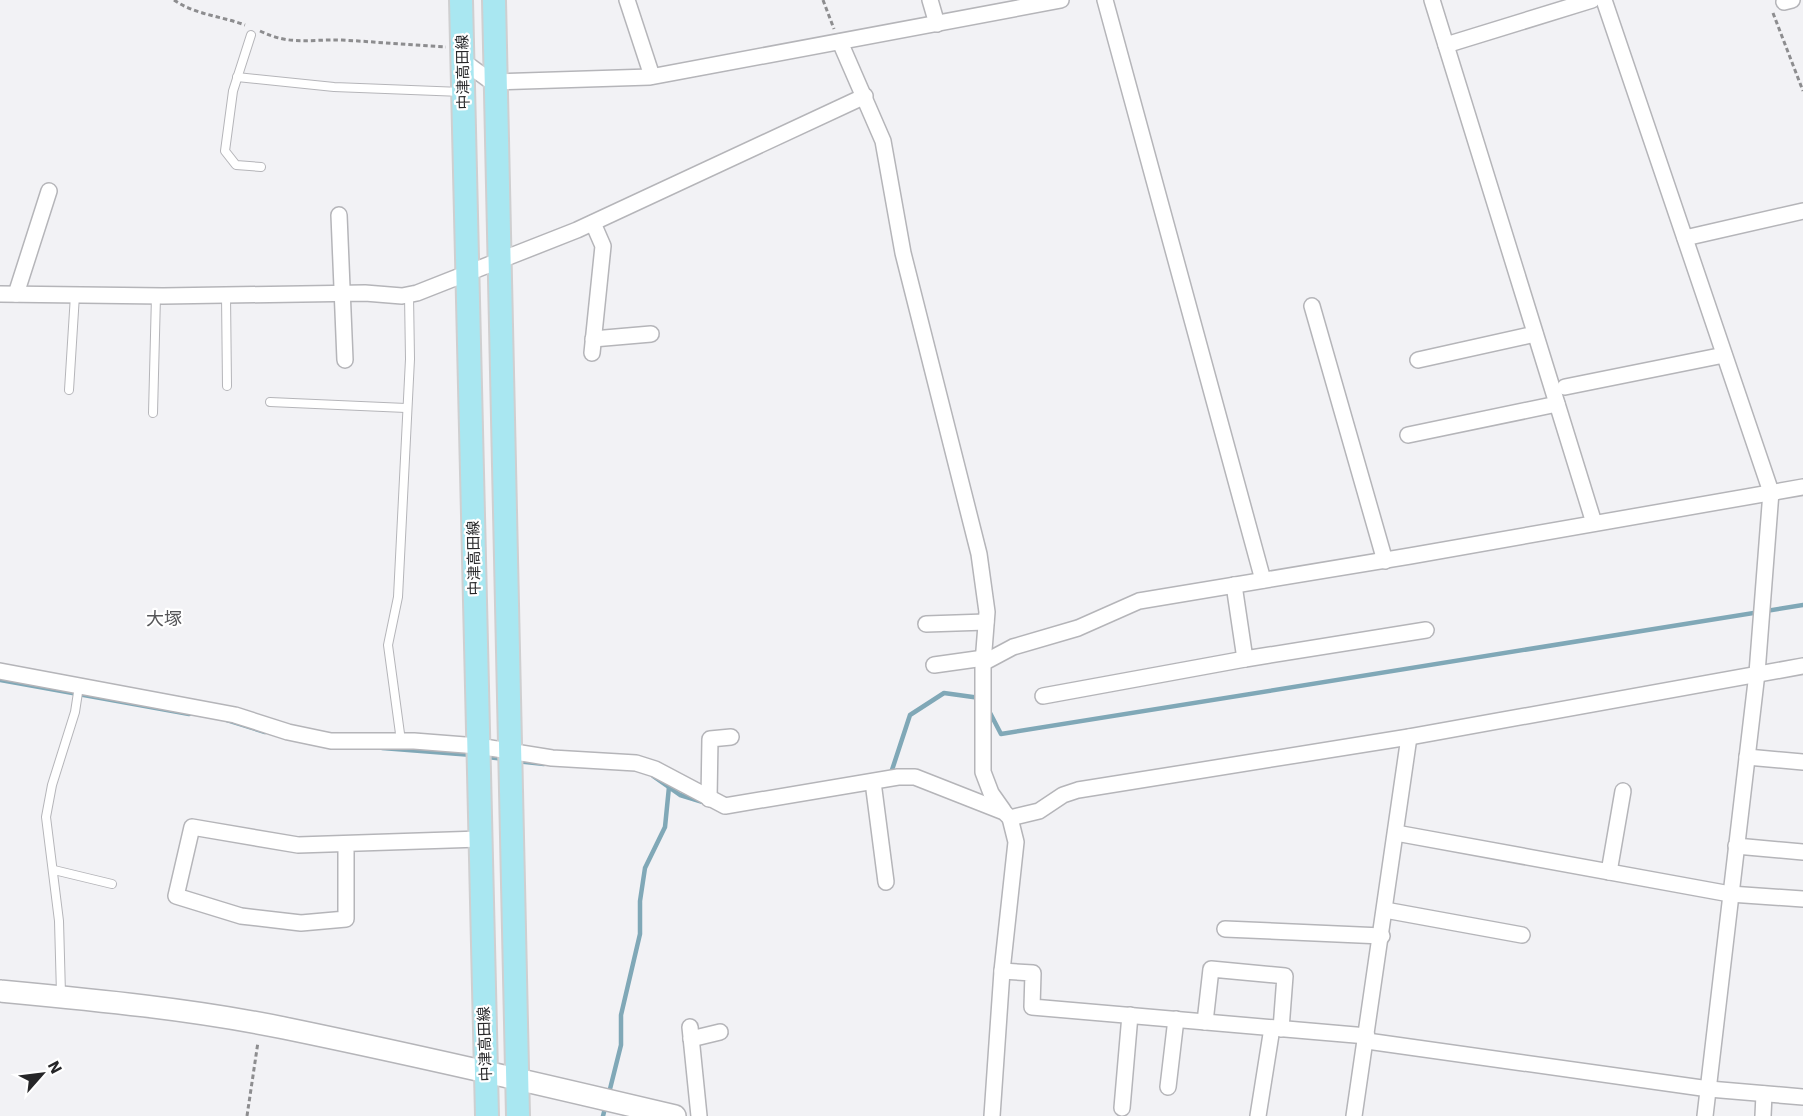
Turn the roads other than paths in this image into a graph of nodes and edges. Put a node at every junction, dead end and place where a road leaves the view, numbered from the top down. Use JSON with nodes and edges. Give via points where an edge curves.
{"nodes":[{"id":1,"x":461,"y":0,"type":"edge"},
{"id":2,"x":494,"y":0,"type":"edge"},
{"id":3,"x":627,"y":0,"type":"edge"},
{"id":4,"x":930,"y":0,"type":"edge"},
{"id":5,"x":1105,"y":0,"type":"edge"},
{"id":6,"x":1432,"y":0,"type":"edge"},
{"id":7,"x":1592,"y":0,"type":"edge"},
{"id":8,"x":1604,"y":0,"type":"edge"},
{"id":9,"x":1052,"y":1,"type":"edge"},
{"id":10,"x":937,"y":24,"type":"junction"},
{"id":11,"x":250,"y":35,"type":"dead end"},
{"id":12,"x":840,"y":42,"type":"junction"},
{"id":13,"x":1446,"y":45,"type":"junction"},
{"id":14,"x":463,"y":55,"type":"junction"},
{"id":15,"x":652,"y":76,"type":"junction"},
{"id":16,"x":237,"y":77,"type":"junction"},
{"id":17,"x":496,"y":82,"type":"junction"},
{"id":18,"x":464,"y":92,"type":"junction"},
{"id":19,"x":865,"y":96,"type":"junction"},
{"id":20,"x":261,"y":166,"type":"dead end"},
{"id":21,"x":49,"y":191,"type":"dead end"},
{"id":22,"x":1803,"y":211,"type":"edge"},
{"id":23,"x":339,"y":215,"type":"dead end"},
{"id":24,"x":593,"y":223,"type":"junction"},
{"id":25,"x":1685,"y":238,"type":"junction"},
{"id":26,"x":499,"y":262,"type":"junction"},
{"id":27,"x":468,"y":275,"type":"junction"},
{"id":28,"x":342,"y":293,"type":"junction"},
{"id":29,"x":0,"y":294,"type":"edge"},
{"id":30,"x":16,"y":294,"type":"junction"},
{"id":31,"x":75,"y":295,"type":"junction"},
{"id":32,"x":226,"y":295,"type":"junction"},
{"id":33,"x":409,"y":295,"type":"junction"},
{"id":34,"x":156,"y":296,"type":"junction"},
{"id":35,"x":1312,"y":306,"type":"dead end"},
{"id":36,"x":651,"y":334,"type":"dead end"},
{"id":37,"x":1535,"y":334,"type":"junction"},
{"id":38,"x":1724,"y":355,"type":"junction"},
{"id":39,"x":345,"y":360,"type":"dead end"},
{"id":40,"x":1418,"y":360,"type":"dead end"},
{"id":41,"x":227,"y":386,"type":"dead end"},
{"id":42,"x":1565,"y":387,"type":"dead end"},
{"id":43,"x":69,"y":390,"type":"dead end"},
{"id":44,"x":270,"y":402,"type":"dead end"},
{"id":45,"x":1557,"y":404,"type":"junction"},
{"id":46,"x":406,"y":408,"type":"junction"},
{"id":47,"x":153,"y":413,"type":"dead end"},
{"id":48,"x":1408,"y":435,"type":"dead end"},
{"id":49,"x":1803,"y":486,"type":"edge"},
{"id":50,"x":1771,"y":492,"type":"junction"},
{"id":51,"x":1594,"y":523,"type":"junction"},
{"id":52,"x":1385,"y":561,"type":"junction"},
{"id":53,"x":1263,"y":580,"type":"junction"},
{"id":54,"x":1234,"y":585,"type":"junction"},
{"id":55,"x":986,"y":622,"type":"junction"},
{"id":56,"x":926,"y":624,"type":"dead end"},
{"id":57,"x":1426,"y":630,"type":"dead end"},
{"id":58,"x":1245,"y":659,"type":"junction"},
{"id":59,"x":984,"y":661,"type":"junction"},
{"id":60,"x":934,"y":665,"type":"dead end"},
{"id":61,"x":1803,"y":666,"type":"edge"},
{"id":62,"x":0,"y":671,"type":"edge"},
{"id":63,"x":1757,"y":673,"type":"junction"},
{"id":64,"x":79,"y":686,"type":"junction"},
{"id":65,"x":1043,"y":696,"type":"dead end"},
{"id":66,"x":1409,"y":736,"type":"junction"},
{"id":67,"x":731,"y":737,"type":"dead end"},
{"id":68,"x":401,"y":741,"type":"junction"},
{"id":69,"x":478,"y":746,"type":"junction"},
{"id":70,"x":510,"y":751,"type":"junction"},
{"id":71,"x":1747,"y":757,"type":"junction"},
{"id":72,"x":1803,"y":762,"type":"edge"},
{"id":73,"x":983,"y":772,"type":"junction"},
{"id":74,"x":873,"y":782,"type":"junction"},
{"id":75,"x":1623,"y":791,"type":"dead end"},
{"id":76,"x":964,"y":796,"type":"junction"},
{"id":77,"x":709,"y":799,"type":"junction"},
{"id":78,"x":1007,"y":815,"type":"junction"},
{"id":79,"x":1396,"y":833,"type":"junction"},
{"id":80,"x":480,"y":840,"type":"junction"},
{"id":81,"x":346,"y":845,"type":"junction"},
{"id":82,"x":1736,"y":846,"type":"junction"},
{"id":83,"x":1803,"y":852,"type":"edge"},
{"id":84,"x":54,"y":870,"type":"junction"},
{"id":85,"x":1609,"y":872,"type":"junction"},
{"id":86,"x":886,"y":882,"type":"dead end"},
{"id":87,"x":112,"y":884,"type":"dead end"},
{"id":88,"x":1730,"y":894,"type":"junction"},
{"id":89,"x":1803,"y":899,"type":"edge"},
{"id":90,"x":1385,"y":910,"type":"junction"},
{"id":91,"x":1225,"y":928,"type":"dead end"},
{"id":92,"x":1522,"y":935,"type":"dead end"},
{"id":93,"x":1382,"y":936,"type":"junction"},
{"id":94,"x":1002,"y":971,"type":"junction"},
{"id":95,"x":0,"y":991,"type":"edge"},
{"id":96,"x":61,"y":997,"type":"junction"},
{"id":97,"x":1130,"y":1016,"type":"junction"},
{"id":98,"x":1176,"y":1020,"type":"junction"},
{"id":99,"x":1205,"y":1022,"type":"junction"},
{"id":100,"x":1277,"y":1028,"type":"junction"},
{"id":101,"x":720,"y":1032,"type":"dead end"},
{"id":102,"x":1367,"y":1038,"type":"junction"},
{"id":103,"x":486,"y":1071,"type":"junction"},
{"id":104,"x":518,"y":1078,"type":"junction"},
{"id":105,"x":1168,"y":1087,"type":"dead end"},
{"id":106,"x":1709,"y":1089,"type":"junction"},
{"id":107,"x":1764,"y":1094,"type":"junction"},
{"id":108,"x":1803,"y":1098,"type":"edge"},
{"id":109,"x":1122,"y":1108,"type":"dead end"},
{"id":110,"x":487,"y":1116,"type":"edge"},
{"id":111,"x":518,"y":1116,"type":"edge"},
{"id":112,"x":675,"y":1116,"type":"edge"},
{"id":113,"x":699,"y":1116,"type":"edge"},
{"id":114,"x":992,"y":1116,"type":"edge"},
{"id":115,"x":1258,"y":1116,"type":"edge"},
{"id":116,"x":1354,"y":1116,"type":"edge"},
{"id":117,"x":1705,"y":1116,"type":"edge"},
{"id":118,"x":1763,"y":1116,"type":"edge"}],
"edges":[{"from":1,"to":14,"type":"main road","name":"中津高田線"},
{"from":2,"to":17,"type":"main road","name":"中津高田線"},
{"from":3,"to":15,"type":"street"},
{"from":4,"to":10,"type":"street"},
{"from":5,"to":53,"type":"street"},
{"from":6,"to":13,"type":"street"},
{"from":7,"to":13,"type":"street"},
{"from":8,"to":25,"type":"street"},
{"from":9,"to":10,"type":"street"},
{"from":10,"to":12,"type":"street"},
{"from":11,"to":16,"type":"lane"},
{"from":12,"to":15,"type":"street"},
{"from":12,"to":19,"type":"street"},
{"from":13,"to":37,"type":"street"},
{"from":14,"to":17,"type":"street"},
{"from":14,"to":18,"type":"main road","name":"中津高田線"},
{"from":15,"to":17,"type":"street"},
{"from":16,"to":18,"type":"lane","via":[[334,87]]},
{"from":16,"to":20,"type":"lane","via":[[225,151],[236,165]]},
{"from":17,"to":26,"type":"main road","name":"中津高田線"},
{"from":18,"to":27,"type":"main road","name":"中津高田線"},
{"from":19,"to":24,"type":"street"},
{"from":19,"to":55,"type":"street","via":[[883,141],[903,253],[979,554]]},
{"from":21,"to":30,"type":"street"},
{"from":22,"to":25,"type":"street"},
{"from":23,"to":28,"type":"street"},
{"from":24,"to":26,"type":"street"},
{"from":24,"to":36,"type":"street","via":[[603,246],[592,346]]},
{"from":25,"to":38,"type":"street"},
{"from":26,"to":27,"type":"street"},
{"from":26,"to":70,"type":"main road","name":"中津高田線"},
{"from":27,"to":33,"type":"street"},
{"from":27,"to":69,"type":"main road","name":"中津高田線"},
{"from":28,"to":32,"type":"street"},
{"from":28,"to":33,"type":"street"},
{"from":28,"to":39,"type":"street"},
{"from":29,"to":30,"type":"street"},
{"from":30,"to":31,"type":"street"},
{"from":31,"to":34,"type":"street"},
{"from":31,"to":43,"type":"lane"},
{"from":32,"to":34,"type":"street"},
{"from":32,"to":41,"type":"lane"},
{"from":33,"to":46,"type":"lane"},
{"from":34,"to":47,"type":"lane"},
{"from":35,"to":52,"type":"street"},
{"from":37,"to":40,"type":"street"},
{"from":37,"to":45,"type":"street"},
{"from":38,"to":42,"type":"street"},
{"from":38,"to":50,"type":"street"},
{"from":44,"to":46,"type":"lane"},
{"from":45,"to":48,"type":"street"},
{"from":45,"to":51,"type":"street"},
{"from":46,"to":68,"type":"lane","via":[[398,597],[388,645]]},
{"from":49,"to":50,"type":"street"},
{"from":50,"to":51,"type":"street"},
{"from":50,"to":63,"type":"street"},
{"from":51,"to":52,"type":"street"},
{"from":52,"to":53,"type":"street"},
{"from":53,"to":54,"type":"street"},
{"from":54,"to":58,"type":"street"},
{"from":54,"to":59,"type":"street","via":[[1139,601],[1078,628],[1013,647]]},
{"from":55,"to":56,"type":"street"},
{"from":55,"to":59,"type":"street"},
{"from":57,"to":58,"type":"street"},
{"from":58,"to":65,"type":"street"},
{"from":59,"to":60,"type":"street"},
{"from":59,"to":73,"type":"street"},
{"from":61,"to":63,"type":"street"},
{"from":62,"to":64,"type":"street"},
{"from":63,"to":66,"type":"street"},
{"from":63,"to":71,"type":"street"},
{"from":64,"to":68,"type":"street","via":[[235,715],[331,741]]},
{"from":64,"to":84,"type":"lane","via":[[47,809]]},
{"from":66,"to":78,"type":"street","via":[[1078,790],[1039,811]]},
{"from":66,"to":79,"type":"street"},
{"from":67,"to":77,"type":"street","via":[[710,740]]},
{"from":68,"to":69,"type":"street"},
{"from":69,"to":70,"type":"street"},
{"from":69,"to":80,"type":"main road","name":"中津高田線"},
{"from":70,"to":77,"type":"street","via":[[636,764],[655,769]]},
{"from":70,"to":104,"type":"main road","name":"中津高田線"},
{"from":71,"to":72,"type":"street"},
{"from":71,"to":82,"type":"street"},
{"from":73,"to":76,"type":"street","via":[[980,781]]},
{"from":73,"to":78,"type":"street","via":[[991,794]]},
{"from":74,"to":76,"type":"street","via":[[915,777]]},
{"from":74,"to":77,"type":"street","via":[[738,806],[725,806]]},
{"from":74,"to":86,"type":"street"},
{"from":75,"to":85,"type":"street"},
{"from":76,"to":78,"type":"street"},
{"from":78,"to":94,"type":"street","via":[[1016,842]]},
{"from":79,"to":85,"type":"street"},
{"from":79,"to":90,"type":"street"},
{"from":80,"to":81,"type":"street"},
{"from":80,"to":103,"type":"main road","name":"中津高田線"},
{"from":81,"to":81,"type":"street","via":[[298,845],[192,827],[176,896],[242,916],[301,923],[346,919]]},
{"from":82,"to":83,"type":"street"},
{"from":82,"to":88,"type":"street"},
{"from":84,"to":87,"type":"lane"},
{"from":84,"to":96,"type":"lane","via":[[60,921]]},
{"from":85,"to":88,"type":"street"},
{"from":88,"to":89,"type":"street"},
{"from":88,"to":106,"type":"street"},
{"from":90,"to":92,"type":"street"},
{"from":90,"to":93,"type":"street"},
{"from":91,"to":93,"type":"street"},
{"from":93,"to":102,"type":"street"},
{"from":94,"to":97,"type":"street","via":[[1033,973],[1032,1007]]},
{"from":94,"to":114,"type":"street"},
{"from":95,"to":96,"type":"street"},
{"from":96,"to":103,"type":"street","via":[[283,1028]]},
{"from":97,"to":98,"type":"street"},
{"from":97,"to":109,"type":"street"},
{"from":98,"to":99,"type":"street"},
{"from":98,"to":105,"type":"street"},
{"from":99,"to":100,"type":"street"},
{"from":99,"to":100,"type":"street","via":[[1211,969],[1285,976]]},
{"from":100,"to":102,"type":"street"},
{"from":100,"to":115,"type":"street"},
{"from":101,"to":113,"type":"street","via":[[690,1033]]},
{"from":102,"to":106,"type":"street"},
{"from":102,"to":116,"type":"street"},
{"from":103,"to":104,"type":"street"},
{"from":103,"to":110,"type":"main road","name":"中津高田線"},
{"from":104,"to":111,"type":"main road","name":"中津高田線"},
{"from":104,"to":112,"type":"street"},
{"from":106,"to":107,"type":"street"},
{"from":106,"to":117,"type":"street"},
{"from":107,"to":108,"type":"street"},
{"from":107,"to":118,"type":"street"}]}
